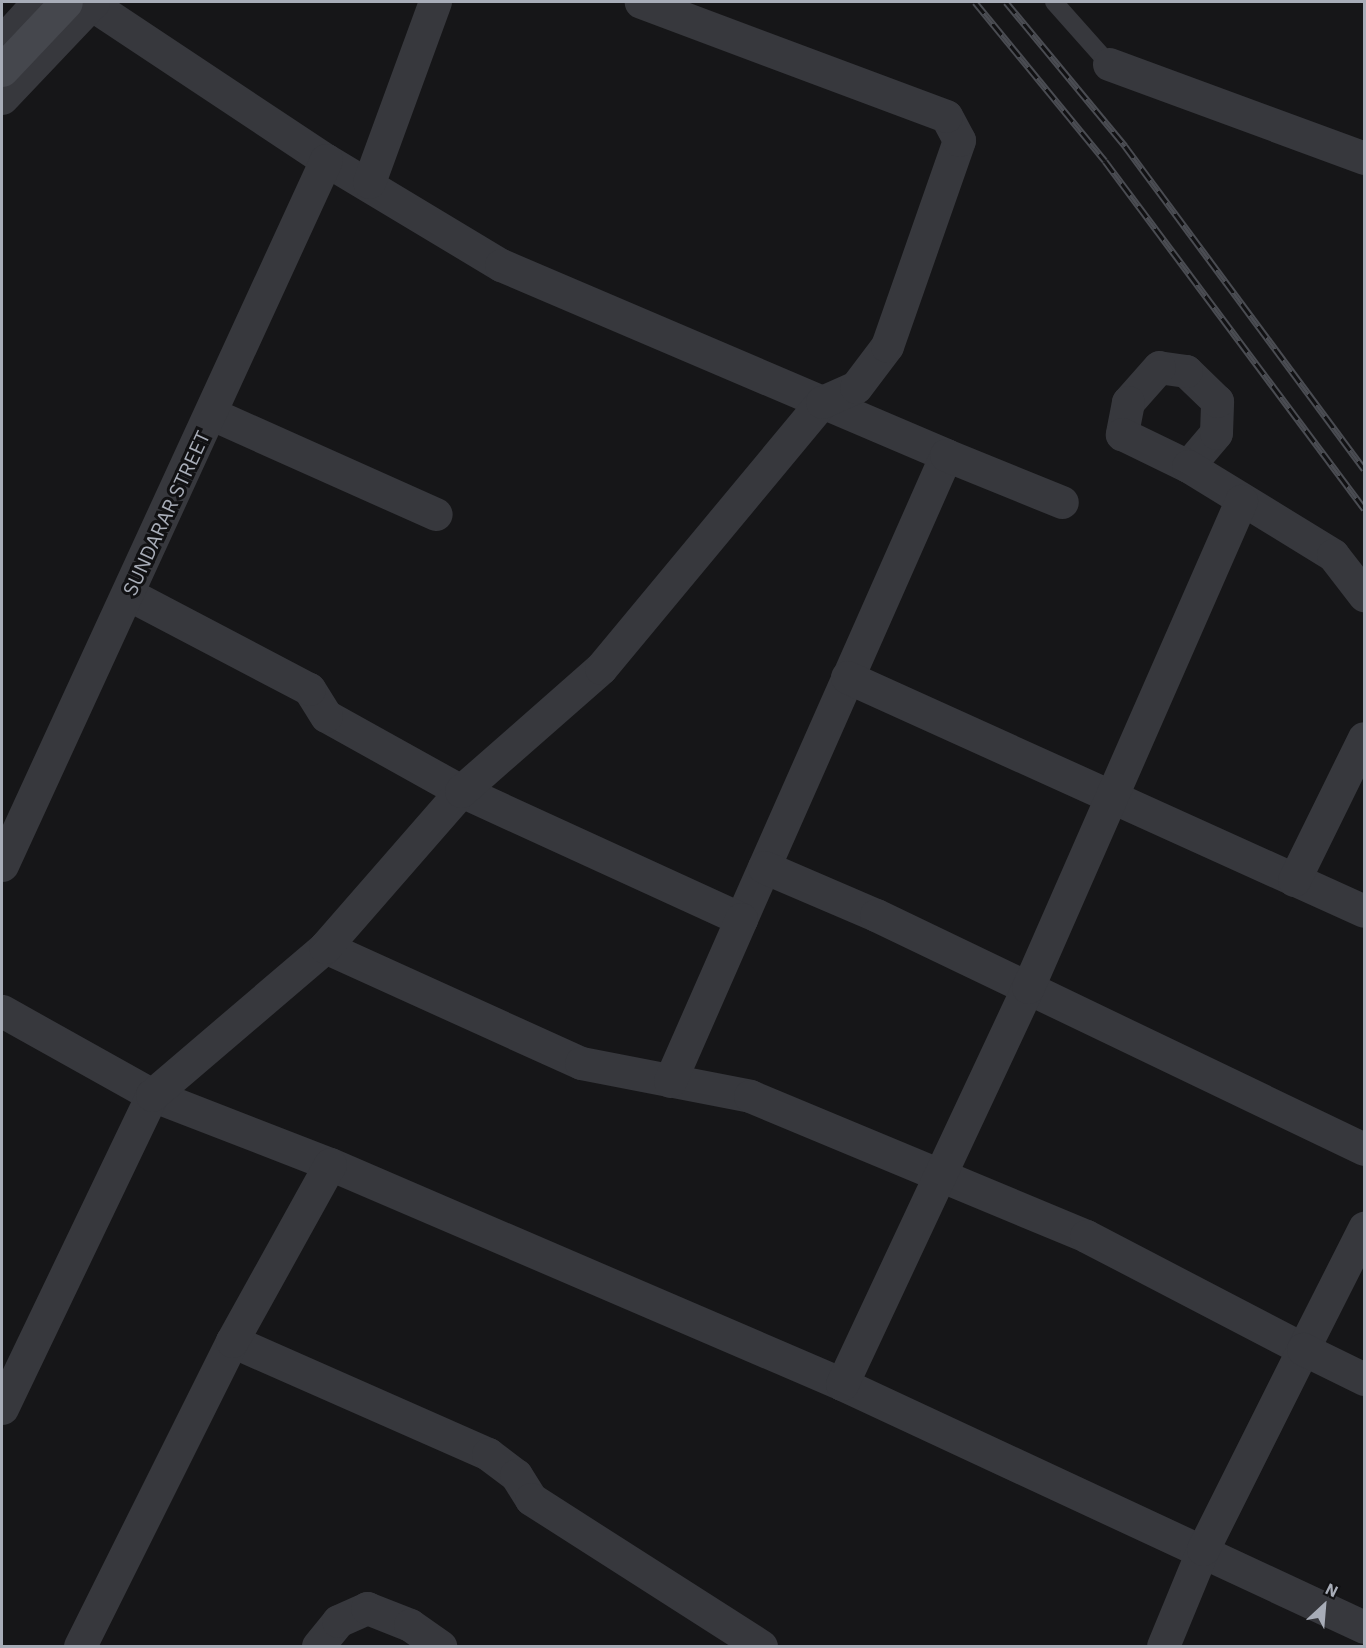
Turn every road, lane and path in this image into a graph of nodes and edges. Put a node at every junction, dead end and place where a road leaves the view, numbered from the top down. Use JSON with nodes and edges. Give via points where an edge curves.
{"nodes":[{"id":1,"x":38,"y":2,"type":"edge"},
{"id":2,"x":83,"y":2,"type":"edge"},
{"id":3,"x":435,"y":2,"type":"edge"},
{"id":4,"x":641,"y":2,"type":"edge"},
{"id":5,"x":1054,"y":2,"type":"edge"},
{"id":6,"x":3,"y":37,"type":"edge"},
{"id":7,"x":1109,"y":64,"type":"joint"},
{"id":8,"x":2,"y":70,"type":"edge"},
{"id":9,"x":2,"y":98,"type":"edge"},
{"id":10,"x":1365,"y":158,"type":"edge"},
{"id":11,"x":326,"y":160,"type":"junction"},
{"id":12,"x":369,"y":182,"type":"junction"},
{"id":13,"x":822,"y":402,"type":"junction"},
{"id":14,"x":212,"y":414,"type":"junction"},
{"id":15,"x":946,"y":455,"type":"junction"},
{"id":16,"x":1188,"y":466,"type":"dead end"},
{"id":17,"x":1241,"y":501,"type":"junction"},
{"id":18,"x":1062,"y":502,"type":"dead end"},
{"id":19,"x":436,"y":514,"type":"dead end"},
{"id":20,"x":128,"y":594,"type":"junction"},
{"id":21,"x":1365,"y":595,"type":"edge"},
{"id":22,"x":847,"y":678,"type":"junction"},
{"id":23,"x":1365,"y":738,"type":"edge"},
{"id":24,"x":461,"y":791,"type":"junction"},
{"id":25,"x":1110,"y":798,"type":"junction"},
{"id":26,"x":2,"y":865,"type":"edge"},
{"id":27,"x":764,"y":867,"type":"junction"},
{"id":28,"x":1294,"y":880,"type":"junction"},
{"id":29,"x":1365,"y":911,"type":"edge"},
{"id":30,"x":741,"y":919,"type":"junction"},
{"id":31,"x":325,"y":947,"type":"junction"},
{"id":32,"x":1028,"y":987,"type":"junction"},
{"id":33,"x":2,"y":1011,"type":"edge"},
{"id":34,"x":670,"y":1081,"type":"junction"},
{"id":35,"x":152,"y":1095,"type":"junction"},
{"id":36,"x":1365,"y":1149,"type":"edge"},
{"id":37,"x":330,"y":1164,"type":"junction"},
{"id":38,"x":938,"y":1178,"type":"junction"},
{"id":39,"x":1365,"y":1228,"type":"edge"},
{"id":40,"x":232,"y":1341,"type":"junction"},
{"id":41,"x":1303,"y":1349,"type":"junction"},
{"id":42,"x":1365,"y":1379,"type":"edge"},
{"id":43,"x":842,"y":1384,"type":"junction"},
{"id":44,"x":2,"y":1407,"type":"edge"},
{"id":45,"x":1203,"y":1549,"type":"junction"},
{"id":46,"x":1365,"y":1627,"type":"edge"},
{"id":47,"x":80,"y":1647,"type":"edge"},
{"id":48,"x":318,"y":1647,"type":"edge"},
{"id":49,"x":440,"y":1647,"type":"edge"},
{"id":50,"x":761,"y":1647,"type":"edge"},
{"id":51,"x":1163,"y":1647,"type":"edge"}],
"edges":[{"from":1,"to":6,"type":"street"},
{"from":2,"to":8,"type":"street"},
{"from":2,"to":9,"type":"street"},
{"from":2,"to":11,"type":"street"},
{"from":3,"to":12,"type":"street"},
{"from":4,"to":13,"type":"street","via":[[946,116],[959,140],[887,346],[856,387]]},
{"from":5,"to":7,"type":"lane"},
{"from":7,"to":10,"type":"street"},
{"from":11,"to":12,"type":"street"},
{"from":11,"to":14,"type":"street","name":"SUNDARAR STREET"},
{"from":12,"to":13,"type":"street","via":[[501,265]]},
{"from":13,"to":15,"type":"street"},
{"from":13,"to":24,"type":"street","via":[[601,668]]},
{"from":14,"to":19,"type":"street"},
{"from":14,"to":20,"type":"street","name":"SUNDARAR STREET"},
{"from":15,"to":18,"type":"street"},
{"from":15,"to":22,"type":"street"},
{"from":16,"to":17,"type":"street"},
{"from":17,"to":21,"type":"street","via":[[1333,555]]},
{"from":17,"to":25,"type":"street"},
{"from":20,"to":24,"type":"street","via":[[309,689],[326,717]]},
{"from":20,"to":26,"type":"street","name":"SUNDARAR STREET"},
{"from":22,"to":25,"type":"street"},
{"from":22,"to":27,"type":"street"},
{"from":23,"to":28,"type":"street"},
{"from":24,"to":30,"type":"street"},
{"from":24,"to":31,"type":"street"},
{"from":25,"to":28,"type":"street"},
{"from":25,"to":32,"type":"street"},
{"from":27,"to":30,"type":"street"},
{"from":27,"to":32,"type":"street"},
{"from":28,"to":29,"type":"street"},
{"from":30,"to":34,"type":"street"},
{"from":31,"to":34,"type":"street","via":[[581,1063]]},
{"from":31,"to":35,"type":"street"},
{"from":32,"to":36,"type":"street"},
{"from":32,"to":38,"type":"street"},
{"from":33,"to":35,"type":"street"},
{"from":34,"to":38,"type":"street","via":[[750,1096]]},
{"from":35,"to":37,"type":"street"},
{"from":35,"to":44,"type":"street"},
{"from":37,"to":40,"type":"street"},
{"from":37,"to":43,"type":"street"},
{"from":38,"to":41,"type":"street","via":[[1086,1236]]},
{"from":38,"to":43,"type":"street"},
{"from":39,"to":41,"type":"street"},
{"from":40,"to":47,"type":"street"},
{"from":40,"to":50,"type":"street","via":[[488,1454],[516,1475],[531,1499]]},
{"from":41,"to":42,"type":"street"},
{"from":41,"to":45,"type":"street"},
{"from":43,"to":45,"type":"street"},
{"from":45,"to":46,"type":"street"},
{"from":45,"to":51,"type":"street"},
{"from":48,"to":49,"type":"street","via":[[338,1621],[367,1608],[410,1625]]}]}
